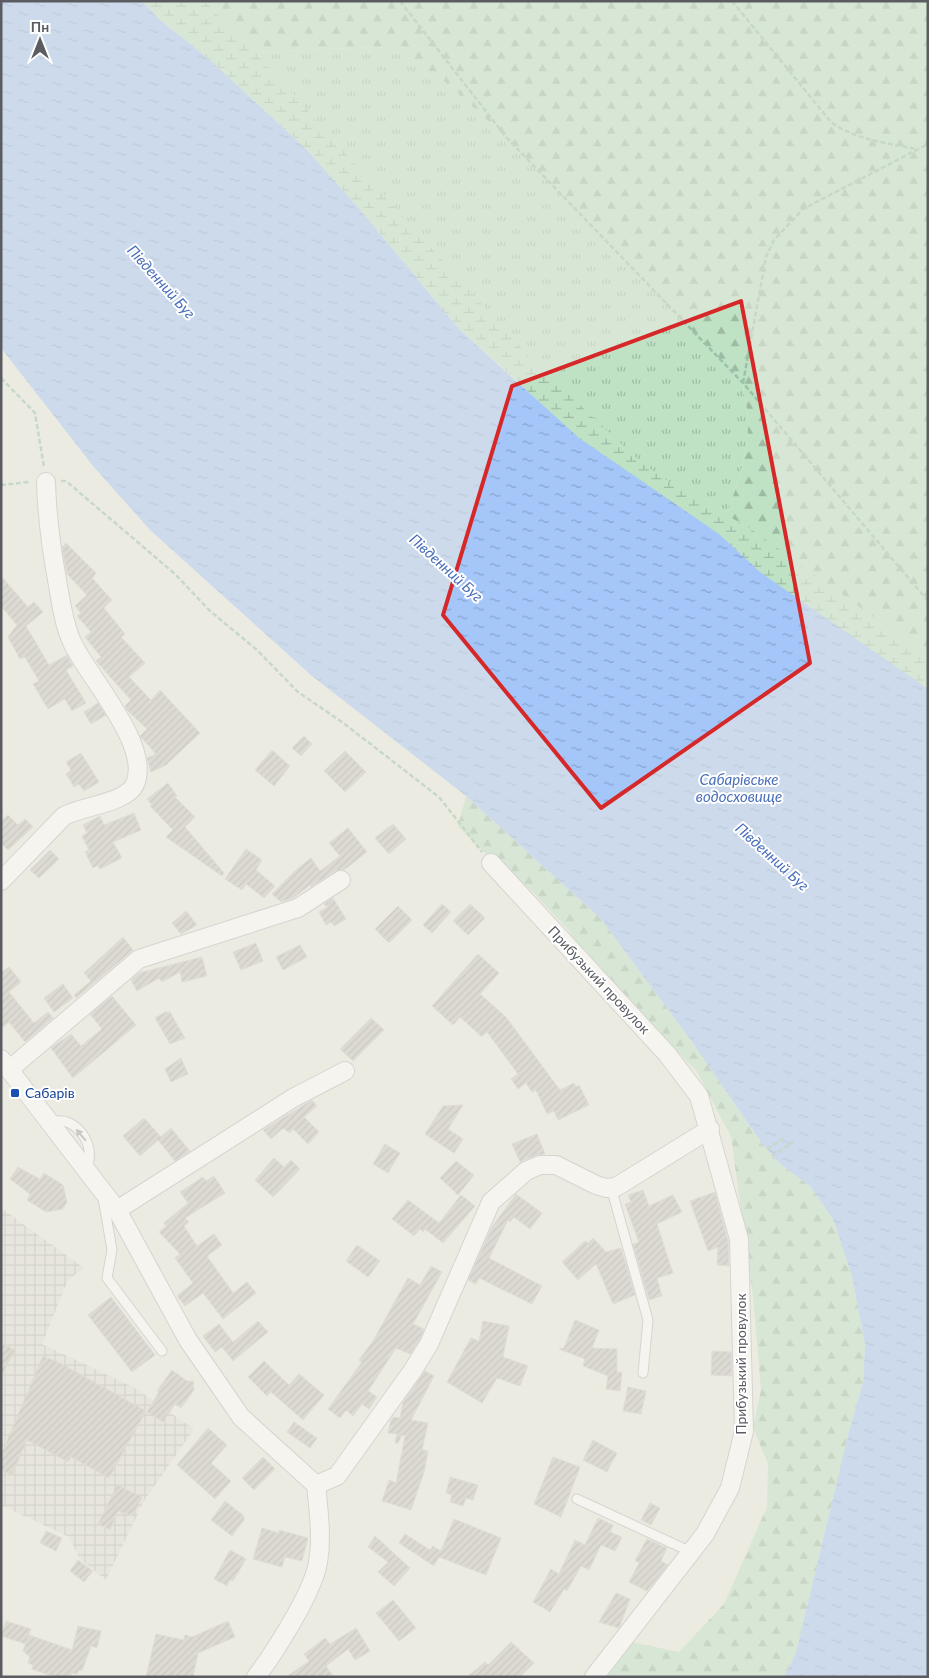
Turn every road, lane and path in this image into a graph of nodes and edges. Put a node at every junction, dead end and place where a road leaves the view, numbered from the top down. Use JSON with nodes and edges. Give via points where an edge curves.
{"nodes":[{"id":1,"x":400,"y":1,"type":"edge"},
{"id":2,"x":732,"y":1,"type":"edge"},
{"id":3,"x":928,"y":144,"type":"edge"},
{"id":4,"x":918,"y":149,"type":"junction"},
{"id":5,"x":1,"y":378,"type":"edge"},
{"id":6,"x":743,"y":383,"type":"junction"},
{"id":7,"x":46,"y":482,"type":"junction"},
{"id":8,"x":1,"y":485,"type":"edge"},
{"id":9,"x":928,"y":601,"type":"edge"},
{"id":10,"x":491,"y":863,"type":"joint"},
{"id":11,"x":341,"y":880,"type":"dead end"},
{"id":12,"x":1,"y":881,"type":"edge"},
{"id":13,"x":5,"y":1064,"type":"edge"},
{"id":14,"x":345,"y":1071,"type":"dead end"},
{"id":15,"x":710,"y":1129,"type":"junction"},
{"id":16,"x":787,"y":1136,"type":"dead end"},
{"id":17,"x":793,"y":1142,"type":"dead end"},
{"id":18,"x":767,"y":1149,"type":"dead end"},
{"id":19,"x":772,"y":1156,"type":"dead end"},
{"id":20,"x":611,"y":1187,"type":"junction"},
{"id":21,"x":101,"y":1188,"type":"junction"},
{"id":22,"x":117,"y":1210,"type":"junction"},
{"id":23,"x":162,"y":1351,"type":"dead end"},
{"id":24,"x":643,"y":1373,"type":"dead end"},
{"id":25,"x":316,"y":1485,"type":"junction"},
{"id":26,"x":577,"y":1499,"type":"dead end"},
{"id":27,"x":691,"y":1552,"type":"junction"},
{"id":28,"x":256,"y":1677,"type":"edge"},
{"id":29,"x":594,"y":1677,"type":"edge"}],
"edges":[{"from":1,"to":6,"type":"path","via":[[506,137]]},
{"from":2,"to":4,"type":"path","via":[[831,122],[858,136]]},
{"from":3,"to":4,"type":"path"},
{"from":4,"to":6,"type":"path","via":[[803,208],[774,240],[766,257]]},
{"from":5,"to":7,"type":"path","via":[[35,413]]},
{"from":6,"to":9,"type":"path"},
{"from":7,"to":8,"type":"path"},
{"from":7,"to":10,"type":"path","via":[[66,481],[83,493],[175,574],[298,692],[439,797]]},
{"from":7,"to":12,"type":"street","via":[[47,522],[64,621],[73,644],[115,709],[130,740],[137,772],[135,784],[120,798],[64,816]]},
{"from":10,"to":15,"type":"street","name":"Прибузький провулок","via":[[667,1054],[699,1096]]},
{"from":11,"to":13,"type":"street","via":[[298,908],[139,960]]},
{"from":13,"to":21,"type":"street"},
{"from":14,"to":22,"type":"street","via":[[292,1098]]},
{"from":15,"to":20,"type":"street"},
{"from":15,"to":27,"type":"street","name":"Прибузький провулок","via":[[740,1239],[744,1431],[730,1488],[705,1534]]},
{"from":16,"to":18,"type":"path"},
{"from":17,"to":19,"type":"path"},
{"from":20,"to":24,"type":"lane","via":[[648,1320]]},
{"from":20,"to":25,"type":"street","via":[[596,1186],[556,1165],[540,1165],[526,1171],[491,1202],[429,1344],[413,1370],[337,1476]]},
{"from":21,"to":22,"type":"street"},
{"from":21,"to":23,"type":"lane","via":[[112,1250],[108,1278]]},
{"from":22,"to":25,"type":"street","via":[[188,1340],[241,1417]]},
{"from":25,"to":28,"type":"street","via":[[320,1534],[315,1576]]},
{"from":26,"to":27,"type":"lane"},
{"from":27,"to":29,"type":"street","name":"Прибузький провулок"}]}
